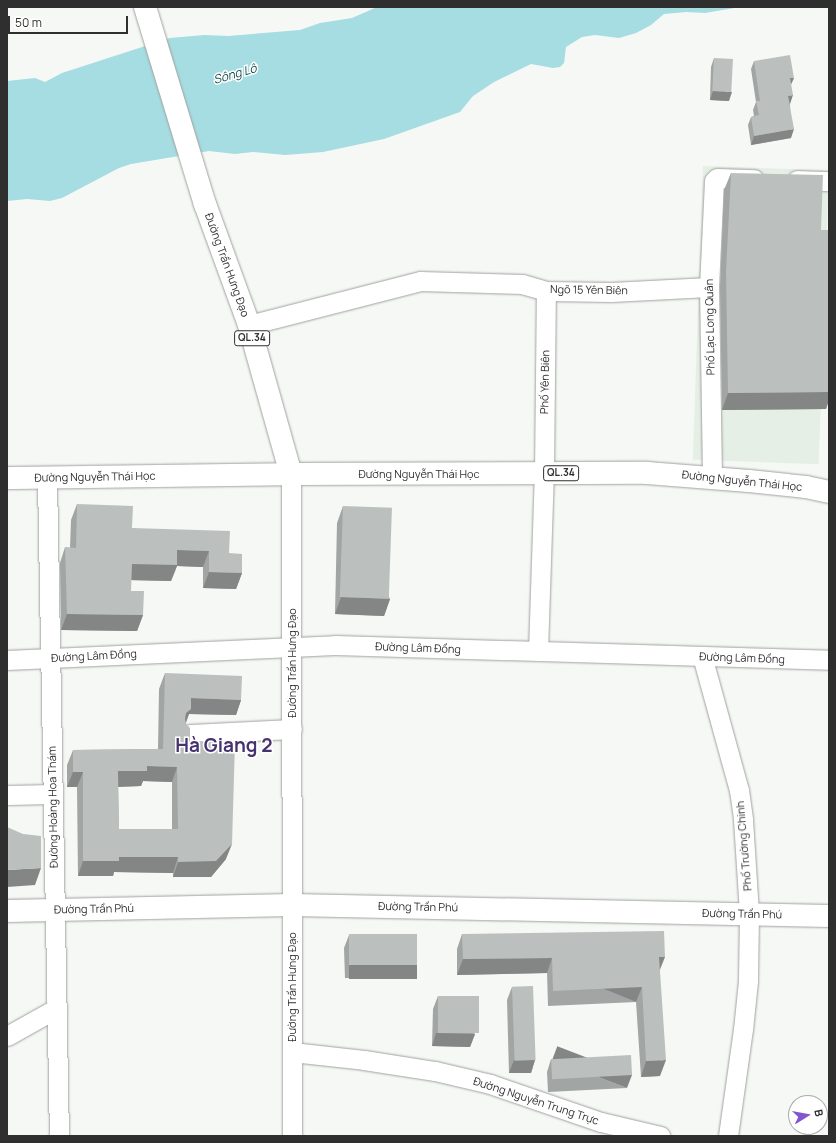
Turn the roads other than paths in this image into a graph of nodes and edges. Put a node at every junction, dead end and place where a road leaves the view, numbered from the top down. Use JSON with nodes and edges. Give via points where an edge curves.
{"nodes":[{"id":1,"x":145,"y":7,"type":"edge"},
{"id":2,"x":829,"y":181,"type":"edge"},
{"id":3,"x":710,"y":288,"type":"junction"},
{"id":4,"x":546,"y":291,"type":"junction"},
{"id":5,"x":249,"y":325,"type":"junction"},
{"id":6,"x":544,"y":473,"type":"junction"},
{"id":7,"x":291,"y":474,"type":"junction"},
{"id":8,"x":712,"y":477,"type":"junction"},
{"id":9,"x":7,"y":478,"type":"edge"},
{"id":10,"x":47,"y":478,"type":"junction"},
{"id":11,"x":829,"y":492,"type":"edge"},
{"id":12,"x":292,"y":646,"type":"junction"},
{"id":13,"x":538,"y":651,"type":"junction"},
{"id":14,"x":702,"y":656,"type":"junction"},
{"id":15,"x":50,"y":658,"type":"junction"},
{"id":16,"x":7,"y":660,"type":"edge"},
{"id":17,"x":829,"y":660,"type":"edge"},
{"id":18,"x":292,"y":729,"type":"junction"},
{"id":19,"x":190,"y":734,"type":"edge"},
{"id":20,"x":53,"y":794,"type":"junction"},
{"id":21,"x":7,"y":795,"type":"edge"},
{"id":22,"x":292,"y":905,"type":"junction"},
{"id":23,"x":55,"y":909,"type":"junction"},
{"id":24,"x":7,"y":911,"type":"edge"},
{"id":25,"x":749,"y":914,"type":"junction"},
{"id":26,"x":829,"y":916,"type":"edge"},
{"id":27,"x":57,"y":1008,"type":"junction"},
{"id":28,"x":7,"y":1036,"type":"edge"},
{"id":29,"x":292,"y":1052,"type":"junction"},
{"id":30,"x":59,"y":1136,"type":"edge"},
{"id":31,"x":292,"y":1136,"type":"edge"},
{"id":32,"x":660,"y":1136,"type":"edge"},
{"id":33,"x":728,"y":1136,"type":"edge"}],
"edges":[{"from":1,"to":5,"type":"main road","name":"Đường Trần Hưng Đạo","number":"QL.34","via":[[205,204]]},
{"from":2,"to":3,"type":"street","name":"Phố Lạc Long Quân","via":[[715,178]]},
{"from":3,"to":4,"type":"street","name":"Ngõ 15 Yên Biên","via":[[611,292]]},
{"from":3,"to":8,"type":"street","name":"Phố Lạc Long Quân"},
{"from":4,"to":5,"type":"street","name":"Ngõ 15 Yên Biên","via":[[522,284],[420,281]]},
{"from":4,"to":6,"type":"street","name":"Phố Yên Biên"},
{"from":5,"to":7,"type":"main road","name":"Đường Trần Hưng Đạo","number":"QL.34"},
{"from":6,"to":7,"type":"main road","name":"Đường Nguyễn Thái Học","number":"QL.34"},
{"from":6,"to":8,"type":"main road","name":"Đường Nguyễn Thái Học","number":"QL.34","via":[[647,473]]},
{"from":6,"to":13,"type":"street","name":"Phố Yên Biên"},
{"from":7,"to":10,"type":"main road","name":"Đường Nguyễn Thái Học"},
{"from":7,"to":12,"type":"street","name":"Đường Trần Hưng Đạo"},
{"from":8,"to":11,"type":"main road","name":"Đường Nguyễn Thái Học","number":"QL.34","via":[[806,487]]},
{"from":9,"to":10,"type":"main road","name":"Đường Nguyễn Thái Học"},
{"from":10,"to":15,"type":"street","name":"Đường Hoàng Hoa Thám"},
{"from":12,"to":13,"type":"street","name":"Đường Lâm Đồng"},
{"from":12,"to":15,"type":"street","name":"Đường Lâm Đồng"},
{"from":12,"to":18,"type":"street","name":"Đường Trần Hưng Đạo"},
{"from":13,"to":14,"type":"street","name":"Đường Lâm Đồng"},
{"from":14,"to":17,"type":"street","name":"Đường Lâm Đồng"},
{"from":14,"to":25,"type":"street","name":"Phố Trường Chinh","via":[[739,790]]},
{"from":15,"to":16,"type":"street","name":"Đường Lâm Đồng"},
{"from":15,"to":20,"type":"street","name":"Đường Hoàng Hoa Thám"},
{"from":18,"to":19,"type":"street"},
{"from":18,"to":22,"type":"street","name":"Đường Trần Hưng Đạo"},
{"from":20,"to":21,"type":"street"},
{"from":20,"to":23,"type":"street","name":"Đường Hoàng Hoa Thám"},
{"from":22,"to":23,"type":"main road","name":"Đường Trần Phú"},
{"from":22,"to":25,"type":"main road","name":"Đường Trần Phú"},
{"from":22,"to":29,"type":"street","name":"Đường Trần Hưng Đạo"},
{"from":23,"to":24,"type":"main road","name":"Đường Trần Phú"},
{"from":23,"to":27,"type":"street","name":"Đường Hoàng Hoa Thám"},
{"from":25,"to":26,"type":"main road","name":"Đường Trần Phú"},
{"from":25,"to":33,"type":"street","name":"Phố Trường Chinh","via":[[748,982]]},
{"from":27,"to":28,"type":"street"},
{"from":27,"to":30,"type":"street","name":"Đường Hoàng Hoa Thám"},
{"from":29,"to":31,"type":"street","name":"Đường Trần Hưng Đạo"},
{"from":29,"to":32,"type":"street","name":"Đường Nguyễn Trung Trực","via":[[435,1071],[490,1084],[601,1122]]}]}
